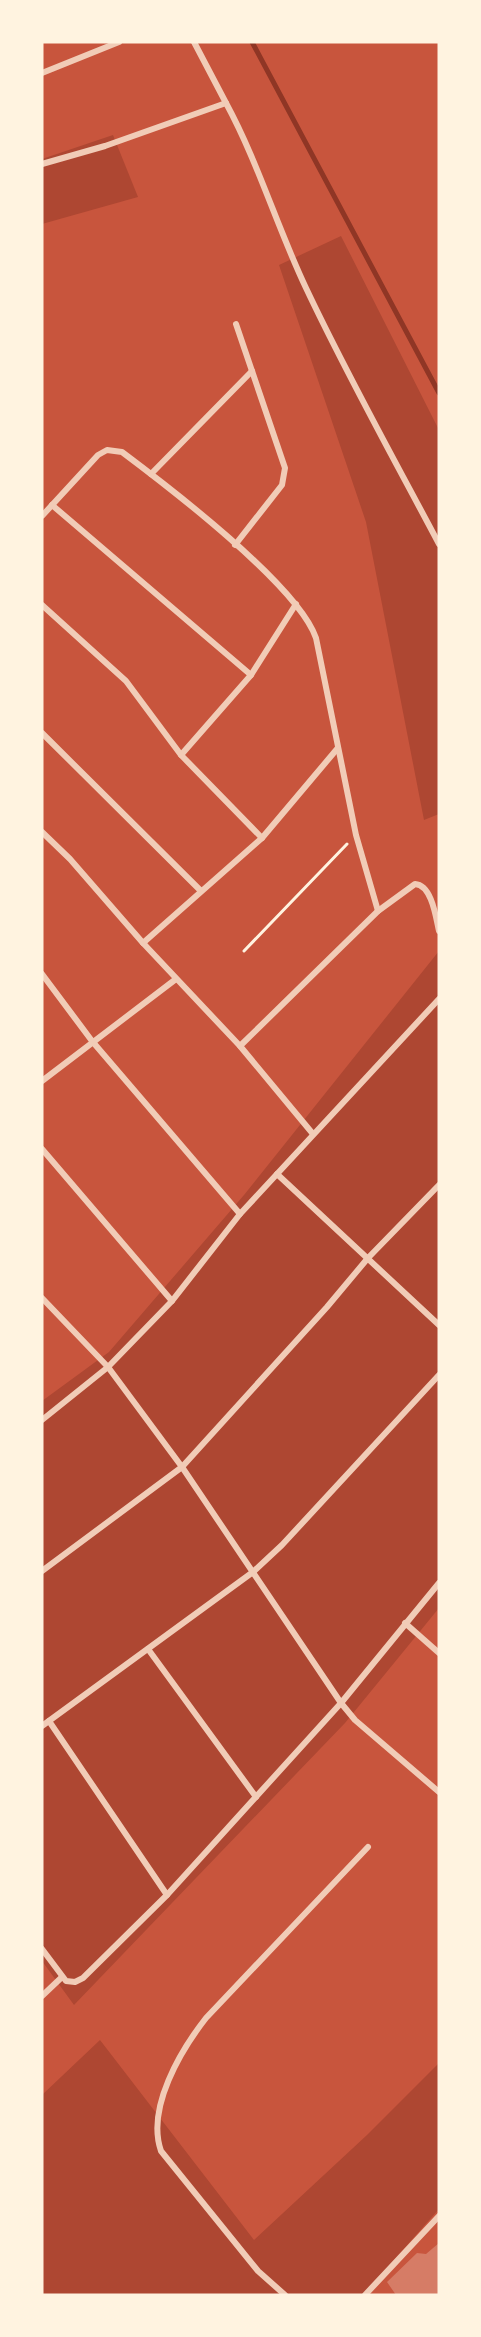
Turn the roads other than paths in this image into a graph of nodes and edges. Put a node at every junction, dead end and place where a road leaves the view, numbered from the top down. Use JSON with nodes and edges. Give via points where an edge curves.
{"nodes":[{"id":1,"x":119,"y":42,"type":"edge"},
{"id":2,"x":194,"y":42,"type":"edge"},
{"id":3,"x":42,"y":73,"type":"edge"},
{"id":4,"x":226,"y":103,"type":"junction"},
{"id":5,"x":42,"y":164,"type":"edge"},
{"id":6,"x":236,"y":324,"type":"dead end"},
{"id":7,"x":252,"y":372,"type":"junction"},
{"id":8,"x":151,"y":474,"type":"junction"},
{"id":9,"x":52,"y":505,"type":"junction"},
{"id":10,"x":42,"y":516,"type":"edge"},
{"id":11,"x":439,"y":544,"type":"edge"},
{"id":12,"x":236,"y":545,"type":"junction"},
{"id":13,"x":296,"y":604,"type":"junction"},
{"id":14,"x":42,"y":605,"type":"edge"},
{"id":15,"x":251,"y":675,"type":"junction"},
{"id":16,"x":42,"y":733,"type":"edge"},
{"id":17,"x":337,"y":749,"type":"junction"},
{"id":18,"x":181,"y":755,"type":"junction"},
{"id":19,"x":42,"y":832,"type":"edge"},
{"id":20,"x":262,"y":837,"type":"junction"},
{"id":21,"x":201,"y":891,"type":"junction"},
{"id":22,"x":378,"y":911,"type":"junction"},
{"id":23,"x":439,"y":932,"type":"edge"},
{"id":24,"x":143,"y":943,"type":"junction"},
{"id":25,"x":42,"y":974,"type":"edge"},
{"id":26,"x":176,"y":979,"type":"junction"},
{"id":27,"x":439,"y":999,"type":"edge"},
{"id":28,"x":92,"y":1041,"type":"junction"},
{"id":29,"x":240,"y":1046,"type":"junction"},
{"id":30,"x":42,"y":1081,"type":"edge"},
{"id":31,"x":314,"y":1134,"type":"junction"},
{"id":32,"x":42,"y":1149,"type":"edge"},
{"id":33,"x":277,"y":1174,"type":"junction"},
{"id":34,"x":439,"y":1185,"type":"edge"},
{"id":35,"x":240,"y":1214,"type":"junction"},
{"id":36,"x":368,"y":1258,"type":"junction"},
{"id":37,"x":42,"y":1298,"type":"edge"},
{"id":38,"x":172,"y":1301,"type":"junction"},
{"id":39,"x":439,"y":1326,"type":"edge"},
{"id":40,"x":108,"y":1367,"type":"junction"},
{"id":41,"x":439,"y":1375,"type":"edge"},
{"id":42,"x":42,"y":1420,"type":"edge"},
{"id":43,"x":182,"y":1467,"type":"junction"},
{"id":44,"x":42,"y":1571,"type":"edge"},
{"id":45,"x":253,"y":1572,"type":"junction"},
{"id":46,"x":439,"y":1582,"type":"edge"},
{"id":47,"x":405,"y":1623,"type":"junction"},
{"id":48,"x":148,"y":1650,"type":"junction"},
{"id":49,"x":439,"y":1653,"type":"edge"},
{"id":50,"x":341,"y":1703,"type":"junction"},
{"id":51,"x":49,"y":1721,"type":"junction"},
{"id":52,"x":42,"y":1726,"type":"edge"},
{"id":53,"x":439,"y":1792,"type":"edge"},
{"id":54,"x":256,"y":1797,"type":"junction"},
{"id":55,"x":368,"y":1846,"type":"dead end"},
{"id":56,"x":167,"y":1896,"type":"junction"},
{"id":57,"x":42,"y":1949,"type":"edge"},
{"id":58,"x":62,"y":1977,"type":"junction"},
{"id":59,"x":42,"y":1996,"type":"edge"},
{"id":60,"x":439,"y":2216,"type":"edge"},
{"id":61,"x":285,"y":2295,"type":"edge"},
{"id":62,"x":365,"y":2295,"type":"edge"}],
"edges":[{"from":1,"to":3,"type":"street"},
{"from":2,"to":4,"type":"street"},
{"from":4,"to":5,"type":"street"},
{"from":4,"to":11,"type":"street","via":[[243,134],[307,290]]},
{"from":6,"to":7,"type":"street"},
{"from":7,"to":8,"type":"street"},
{"from":7,"to":12,"type":"street","via":[[285,477]]},
{"from":8,"to":9,"type":"street","via":[[122,452],[107,450],[98,454]]},
{"from":8,"to":12,"type":"street"},
{"from":9,"to":10,"type":"street"},
{"from":9,"to":15,"type":"street"},
{"from":12,"to":13,"type":"street"},
{"from":13,"to":15,"type":"street"},
{"from":13,"to":17,"type":"street","via":[[316,638]]},
{"from":14,"to":18,"type":"street","via":[[126,681]]},
{"from":15,"to":18,"type":"street"},
{"from":16,"to":21,"type":"street"},
{"from":17,"to":20,"type":"street"},
{"from":17,"to":22,"type":"street"},
{"from":18,"to":20,"type":"street"},
{"from":19,"to":24,"type":"street"},
{"from":20,"to":21,"type":"street"},
{"from":21,"to":24,"type":"street"},
{"from":22,"to":23,"type":"street","via":[[415,884],[420,885],[428,894]]},
{"from":22,"to":29,"type":"street"},
{"from":24,"to":26,"type":"street"},
{"from":25,"to":28,"type":"street"},
{"from":26,"to":28,"type":"street"},
{"from":26,"to":29,"type":"street"},
{"from":27,"to":31,"type":"street"},
{"from":28,"to":30,"type":"street"},
{"from":28,"to":35,"type":"street"},
{"from":29,"to":31,"type":"street"},
{"from":31,"to":33,"type":"street"},
{"from":32,"to":38,"type":"street"},
{"from":33,"to":35,"type":"street"},
{"from":33,"to":36,"type":"street"},
{"from":34,"to":36,"type":"street"},
{"from":35,"to":38,"type":"street"},
{"from":36,"to":39,"type":"street"},
{"from":36,"to":43,"type":"street"},
{"from":37,"to":40,"type":"street"},
{"from":38,"to":40,"type":"street"},
{"from":40,"to":42,"type":"street"},
{"from":40,"to":43,"type":"street"},
{"from":41,"to":45,"type":"street"},
{"from":43,"to":44,"type":"street"},
{"from":43,"to":45,"type":"street"},
{"from":45,"to":48,"type":"street"},
{"from":45,"to":50,"type":"street"},
{"from":46,"to":47,"type":"street"},
{"from":47,"to":49,"type":"street"},
{"from":47,"to":50,"type":"street"},
{"from":48,"to":51,"type":"street"},
{"from":48,"to":54,"type":"street"},
{"from":50,"to":53,"type":"street","via":[[355,1720]]},
{"from":50,"to":54,"type":"street"},
{"from":51,"to":52,"type":"street"},
{"from":51,"to":56,"type":"street"},
{"from":54,"to":56,"type":"street"},
{"from":55,"to":61,"type":"street","via":[[186,2043],[171,2076],[157,2128],[161,2151],[258,2271]]},
{"from":56,"to":58,"type":"street","via":[[83,1978],[69,1982]]},
{"from":57,"to":58,"type":"street"},
{"from":58,"to":59,"type":"street"},
{"from":60,"to":62,"type":"street"}]}
